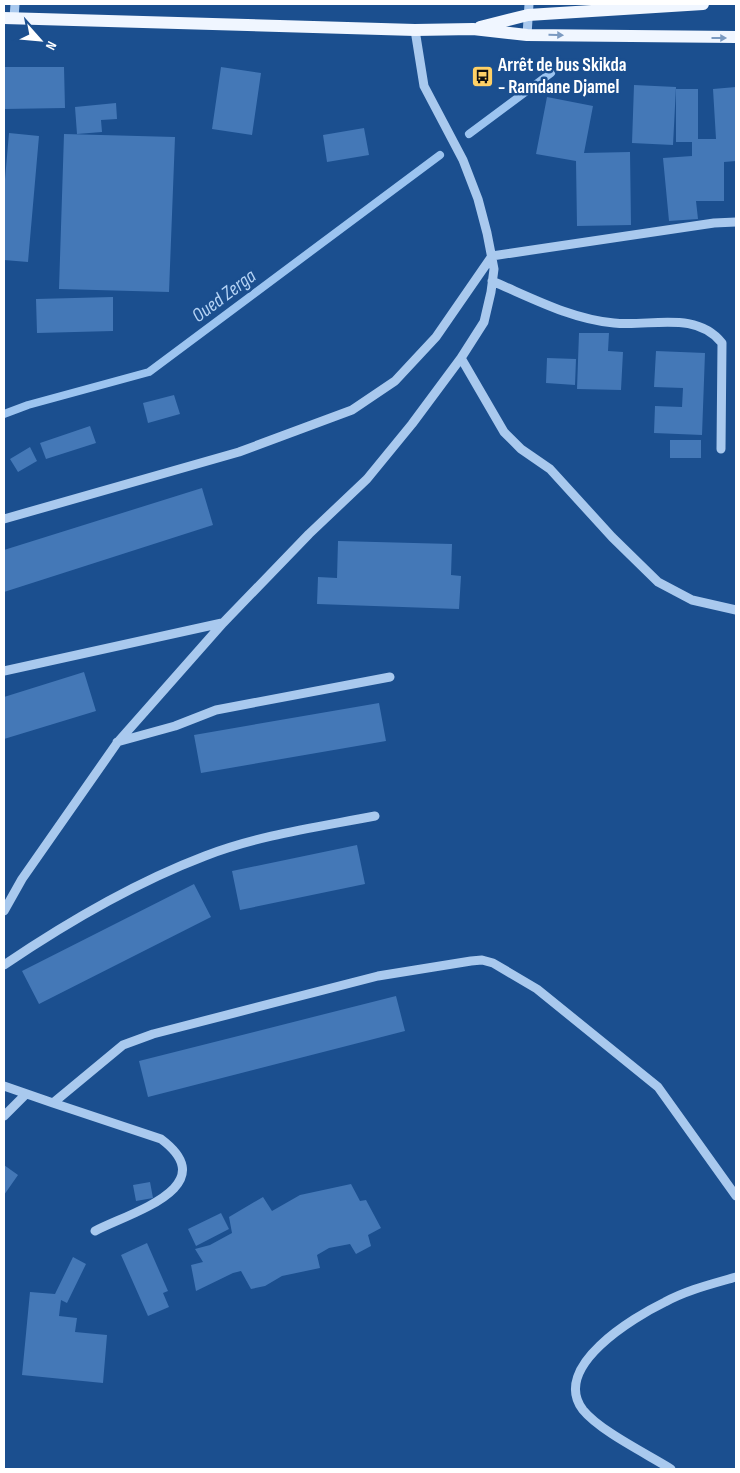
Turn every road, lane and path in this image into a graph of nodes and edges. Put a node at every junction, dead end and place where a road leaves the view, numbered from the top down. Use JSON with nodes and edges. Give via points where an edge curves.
{"nodes":[{"id":1,"x":15,"y":4,"type":"edge"},
{"id":2,"x":703,"y":4,"type":"edge"},
{"id":3,"x":529,"y":9,"type":"edge"},
{"id":4,"x":9,"y":18,"type":"edge"},
{"id":5,"x":473,"y":29,"type":"junction"},
{"id":6,"x":415,"y":30,"type":"junction"},
{"id":7,"x":527,"y":35,"type":"junction"},
{"id":8,"x":736,"y":37,"type":"edge"},
{"id":9,"x":736,"y":222,"type":"edge"},
{"id":10,"x":492,"y":256,"type":"junction"},
{"id":11,"x":492,"y":281,"type":"junction"},
{"id":12,"x":461,"y":358,"type":"junction"},
{"id":13,"x":721,"y":449,"type":"dead end"},
{"id":14,"x":4,"y":519,"type":"edge"},
{"id":15,"x":736,"y":610,"type":"edge"},
{"id":16,"x":223,"y":623,"type":"junction"},
{"id":17,"x":4,"y":671,"type":"edge"},
{"id":18,"x":390,"y":677,"type":"dead end"},
{"id":19,"x":117,"y":742,"type":"junction"},
{"id":20,"x":375,"y":816,"type":"dead end"},
{"id":21,"x":4,"y":911,"type":"edge"},
{"id":22,"x":4,"y":965,"type":"edge"},
{"id":23,"x":4,"y":1086,"type":"edge"},
{"id":24,"x":25,"y":1095,"type":"junction"},
{"id":25,"x":53,"y":1104,"type":"junction"},
{"id":26,"x":4,"y":1116,"type":"edge"},
{"id":27,"x":736,"y":1196,"type":"edge"},
{"id":28,"x":95,"y":1232,"type":"dead end"},
{"id":29,"x":736,"y":1277,"type":"edge"},
{"id":30,"x":671,"y":1469,"type":"edge"}],
"edges":[{"from":1,"to":4,"type":"street"},
{"from":2,"to":3,"type":"main road"},
{"from":3,"to":5,"type":"main road"},
{"from":3,"to":7,"type":"street"},
{"from":4,"to":6,"type":"main road"},
{"from":5,"to":6,"type":"main road"},
{"from":5,"to":7,"type":"main road"},
{"from":6,"to":10,"type":"street","via":[[424,86],[463,160],[478,199]]},
{"from":7,"to":8,"type":"main road","one_way":true},
{"from":9,"to":10,"type":"street"},
{"from":10,"to":11,"type":"street"},
{"from":10,"to":14,"type":"street","via":[[436,336],[395,380],[352,410],[239,452]]},
{"from":11,"to":12,"type":"street","via":[[484,322]]},
{"from":11,"to":13,"type":"street","via":[[571,315],[614,323],[694,323],[714,332],[722,343]]},
{"from":12,"to":15,"type":"street","via":[[504,432],[521,449],[550,469],[612,538],[658,582],[692,600]]},
{"from":12,"to":16,"type":"street","via":[[367,479]]},
{"from":16,"to":17,"type":"street"},
{"from":16,"to":19,"type":"street"},
{"from":18,"to":19,"type":"street","via":[[216,710],[175,726]]},
{"from":19,"to":21,"type":"street","via":[[22,879]]},
{"from":20,"to":22,"type":"street","via":[[269,838],[206,856],[138,885]]},
{"from":23,"to":24,"type":"street"},
{"from":24,"to":25,"type":"street"},
{"from":24,"to":26,"type":"street"},
{"from":25,"to":27,"type":"street","via":[[68,1088],[123,1045],[152,1034],[378,976],[482,960],[537,989],[658,1086]]},
{"from":25,"to":28,"type":"street","via":[[161,1139],[182,1159],[183,1172],[179,1183],[166,1195],[144,1210]]},
{"from":29,"to":30,"type":"street","via":[[665,1302],[644,1315],[598,1346],[585,1360],[578,1376],[577,1398],[583,1410],[602,1426]]}]}
